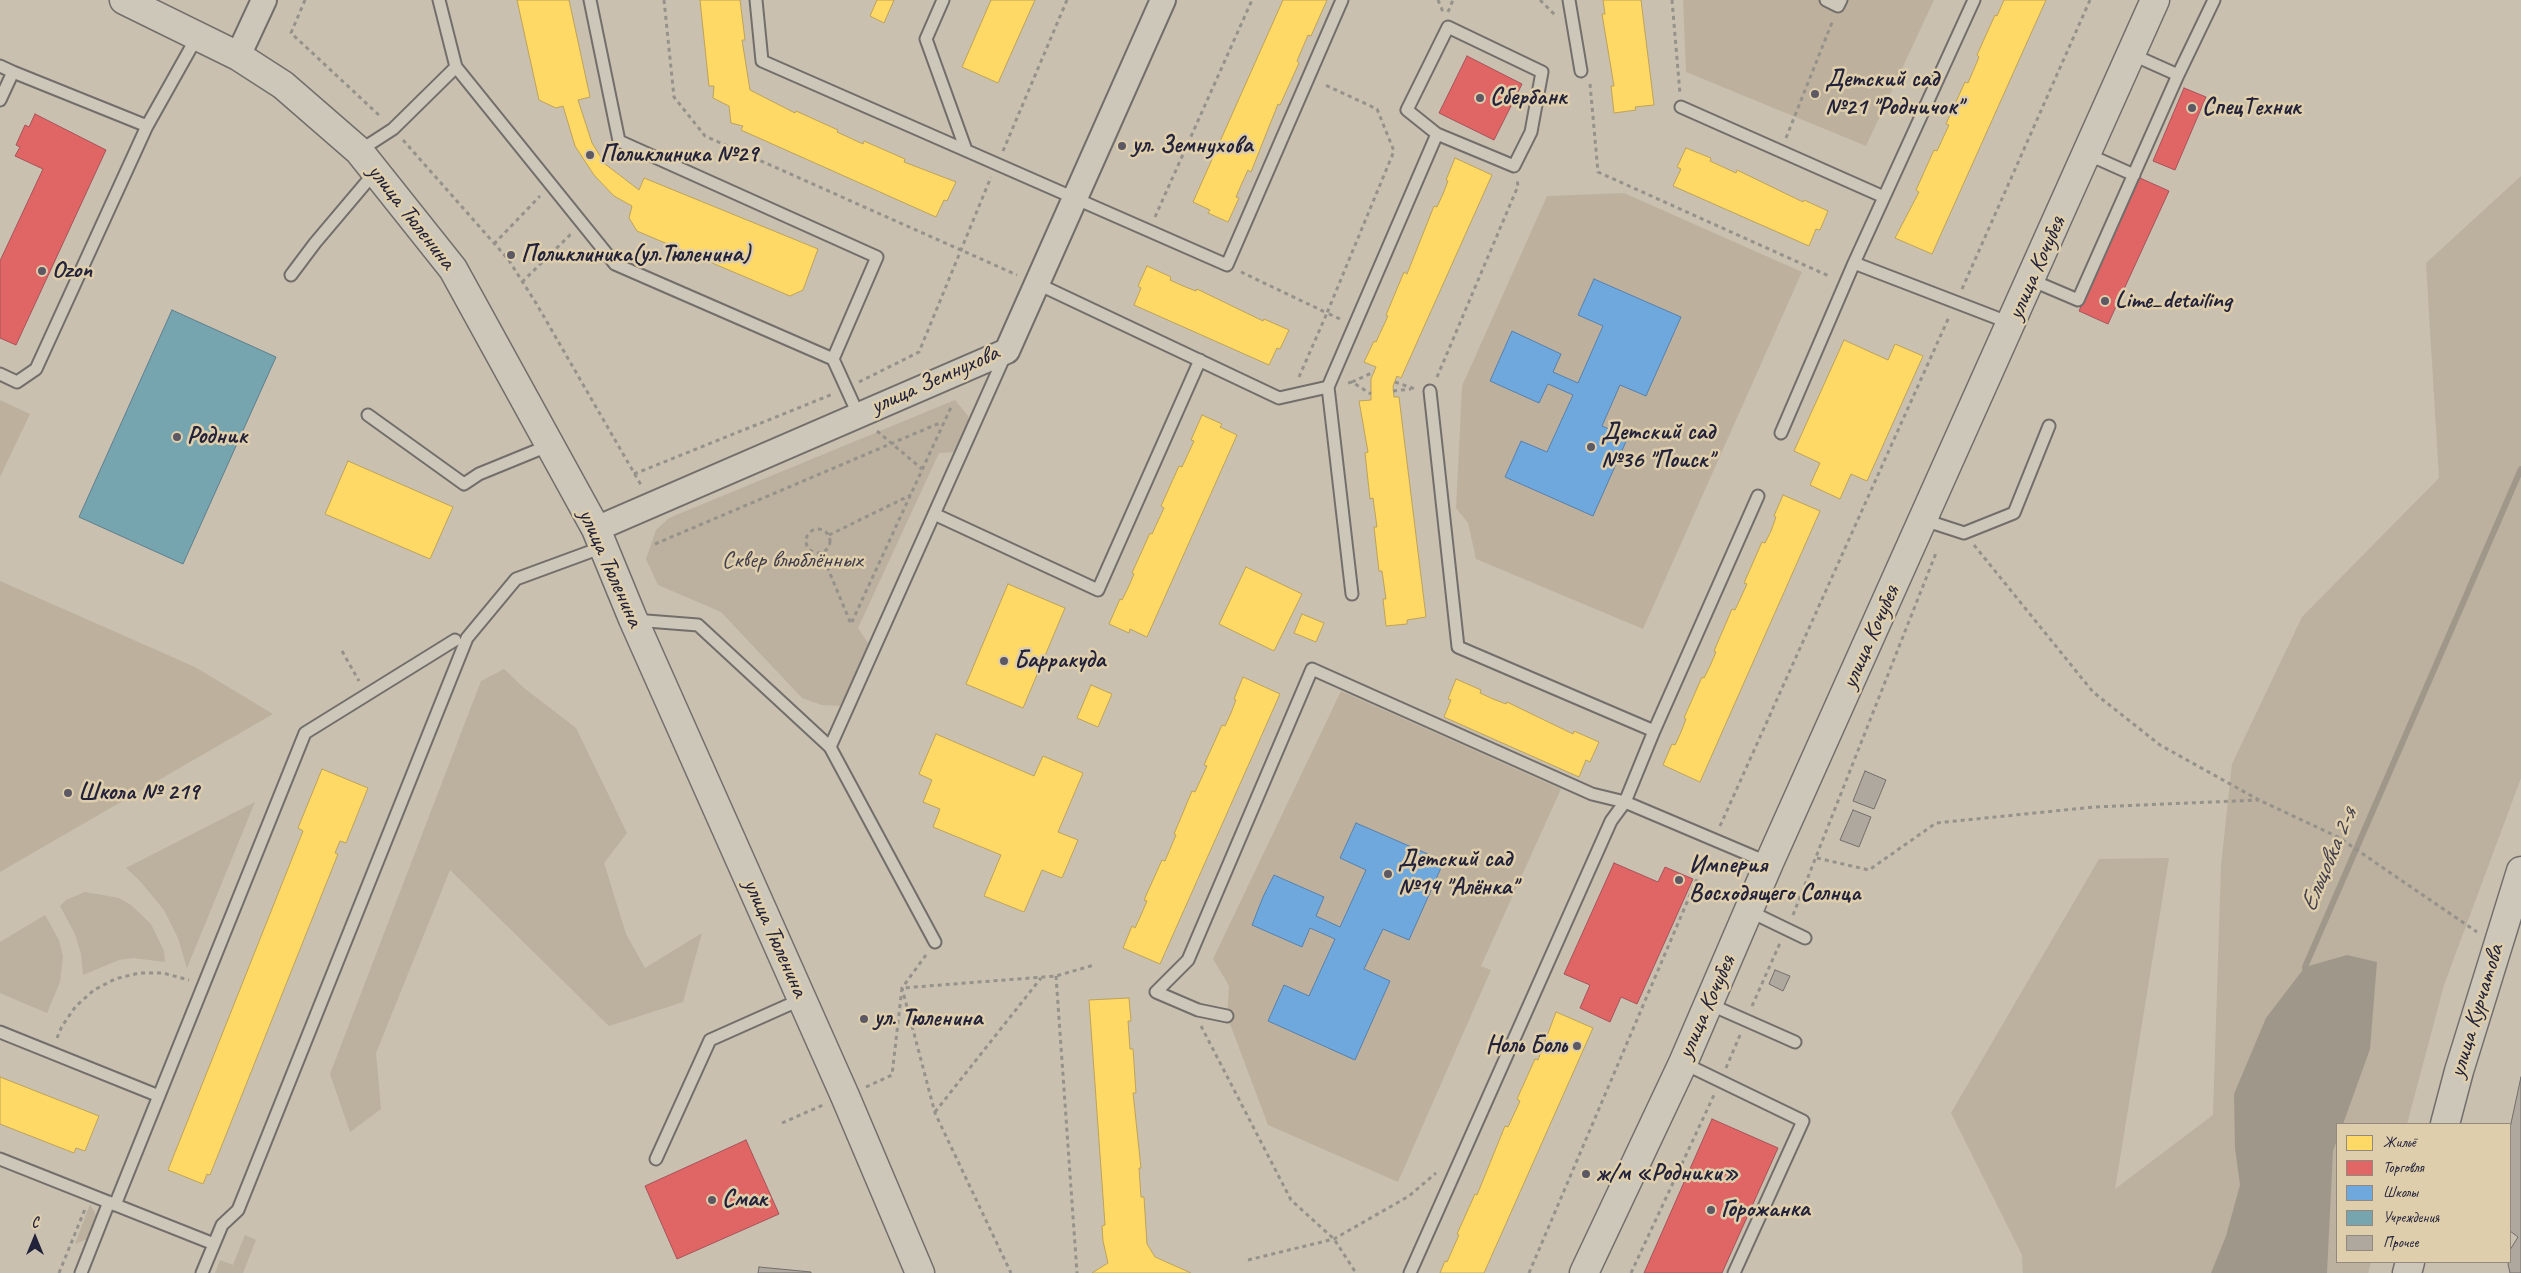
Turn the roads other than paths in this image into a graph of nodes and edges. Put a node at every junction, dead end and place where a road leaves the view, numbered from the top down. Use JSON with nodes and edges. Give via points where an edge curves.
{"nodes":[{"id":1,"x":124,"y":0,"type":"edge"},
{"id":2,"x":264,"y":0,"type":"edge"},
{"id":3,"x":439,"y":0,"type":"edge"},
{"id":4,"x":590,"y":0,"type":"edge"},
{"id":5,"x":756,"y":0,"type":"edge"},
{"id":6,"x":943,"y":0,"type":"edge"},
{"id":7,"x":1164,"y":0,"type":"edge"},
{"id":8,"x":1342,"y":0,"type":"edge"},
{"id":9,"x":1569,"y":0,"type":"edge"},
{"id":10,"x":1826,"y":0,"type":"edge"},
{"id":11,"x":1974,"y":0,"type":"edge"},
{"id":12,"x":2155,"y":0,"type":"edge"},
{"id":13,"x":2214,"y":0,"type":"edge"},
{"id":14,"x":1840,"y":3,"type":"edge"},
{"id":15,"x":198,"y":35,"type":"junction"},
{"id":16,"x":2131,"y":54,"type":"junction"},
{"id":17,"x":238,"y":56,"type":"junction"},
{"id":18,"x":0,"y":66,"type":"edge"},
{"id":19,"x":456,"y":67,"type":"junction"},
{"id":20,"x":1581,"y":71,"type":"road end"},
{"id":21,"x":14,"y":72,"type":"junction"},
{"id":22,"x":2178,"y":75,"type":"junction"},
{"id":23,"x":0,"y":100,"type":"edge"},
{"id":24,"x":1681,"y":107,"type":"road end"},
{"id":25,"x":147,"y":126,"type":"junction"},
{"id":26,"x":1437,"y":134,"type":"junction"},
{"id":27,"x":966,"y":150,"type":"junction"},
{"id":28,"x":2087,"y":154,"type":"junction"},
{"id":29,"x":367,"y":161,"type":"junction"},
{"id":30,"x":2134,"y":175,"type":"junction"},
{"id":31,"x":1884,"y":196,"type":"junction"},
{"id":32,"x":1076,"y":198,"type":"junction"},
{"id":33,"x":1854,"y":263,"type":"junction"},
{"id":34,"x":291,"y":275,"type":"dead end"},
{"id":35,"x":2031,"y":280,"type":"junction"},
{"id":36,"x":1038,"y":284,"type":"junction"},
{"id":37,"x":2012,"y":324,"type":"junction"},
{"id":38,"x":1007,"y":351,"type":"junction"},
{"id":39,"x":833,"y":359,"type":"junction"},
{"id":40,"x":1200,"y":360,"type":"junction"},
{"id":41,"x":0,"y":374,"type":"edge"},
{"id":42,"x":1328,"y":387,"type":"junction"},
{"id":43,"x":1430,"y":391,"type":"road end"},
{"id":44,"x":858,"y":414,"type":"junction"},
{"id":45,"x":368,"y":415,"type":"dead end"},
{"id":46,"x":2049,"y":426,"type":"dead end"},
{"id":47,"x":1780,"y":433,"type":"dead end"},
{"id":48,"x":550,"y":445,"type":"junction"},
{"id":49,"x":1758,"y":496,"type":"dead end"},
{"id":50,"x":934,"y":514,"type":"junction"},
{"id":51,"x":1935,"y":524,"type":"junction"},
{"id":52,"x":599,"y":538,"type":"junction"},
{"id":53,"x":1352,"y":594,"type":"dead end"},
{"id":54,"x":633,"y":620,"type":"junction"},
{"id":55,"x":455,"y":640,"type":"dead end"},
{"id":56,"x":1654,"y":731,"type":"junction"},
{"id":57,"x":830,"y":746,"type":"junction"},
{"id":58,"x":1626,"y":802,"type":"junction"},
{"id":59,"x":1769,"y":862,"type":"junction"},
{"id":60,"x":2521,"y":871,"type":"edge"},
{"id":61,"x":1749,"y":911,"type":"junction"},
{"id":62,"x":1805,"y":938,"type":"dead end"},
{"id":63,"x":934,"y":942,"type":"road end"},
{"id":64,"x":802,"y":999,"type":"junction"},
{"id":65,"x":1709,"y":1004,"type":"junction"},
{"id":66,"x":1226,"y":1016,"type":"dead end"},
{"id":67,"x":0,"y":1032,"type":"edge"},
{"id":68,"x":1795,"y":1042,"type":"dead end"},
{"id":69,"x":1683,"y":1063,"type":"junction"},
{"id":70,"x":159,"y":1096,"type":"junction"},
{"id":71,"x":2445,"y":1123,"type":"edge"},
{"id":72,"x":0,"y":1159,"type":"edge"},
{"id":73,"x":656,"y":1159,"type":"dead end"},
{"id":74,"x":112,"y":1204,"type":"junction"},
{"id":75,"x":214,"y":1244,"type":"junction"},
{"id":76,"x":81,"y":1273,"type":"edge"},
{"id":77,"x":202,"y":1273,"type":"edge"},
{"id":78,"x":920,"y":1273,"type":"edge"},
{"id":79,"x":1410,"y":1273,"type":"edge"},
{"id":80,"x":1584,"y":1273,"type":"edge"},
{"id":81,"x":1734,"y":1273,"type":"edge"}],
"edges":[{"from":1,"to":15,"type":"street","name":"улица Тюленина"},
{"from":2,"to":17,"type":"street"},
{"from":3,"to":19,"type":"lane"},
{"from":4,"to":39,"type":"lane","via":[[619,141],[877,257]]},
{"from":5,"to":27,"type":"lane","via":[[762,62]]},
{"from":6,"to":27,"type":"lane","via":[[926,39]]},
{"from":7,"to":32,"type":"street","name":"улица Земнухова"},
{"from":8,"to":32,"type":"lane","via":[[1227,265]]},
{"from":9,"to":20,"type":"lane"},
{"from":10,"to":14,"type":"lane"},
{"from":11,"to":31,"type":"lane"},
{"from":12,"to":16,"type":"street","name":"улица Кочубея"},
{"from":13,"to":22,"type":"lane"},
{"from":15,"to":17,"type":"street","name":"улица Тюленина"},
{"from":15,"to":25,"type":"lane"},
{"from":16,"to":22,"type":"lane"},
{"from":16,"to":28,"type":"street","name":"улица Кочубея"},
{"from":17,"to":29,"type":"street","name":"улица Тюленина","via":[[283,85]]},
{"from":18,"to":21,"type":"lane"},
{"from":19,"to":29,"type":"lane","via":[[393,128]]},
{"from":19,"to":39,"type":"lane","via":[[615,264]]},
{"from":21,"to":23,"type":"lane"},
{"from":21,"to":25,"type":"lane"},
{"from":22,"to":30,"type":"lane"},
{"from":24,"to":31,"type":"lane"},
{"from":25,"to":41,"type":"lane","via":[[36,370],[17,382]]},
{"from":26,"to":26,"type":"lane","via":[[1407,110],[1448,27],[1542,72],[1531,132],[1514,166]]},
{"from":26,"to":42,"type":"lane"},
{"from":27,"to":32,"type":"lane"},
{"from":28,"to":30,"type":"lane"},
{"from":28,"to":35,"type":"street","name":"улица Кочубея"},
{"from":29,"to":34,"type":"lane"},
{"from":29,"to":48,"type":"street","name":"улица Тюленина","via":[[453,269]]},
{"from":30,"to":35,"type":"lane","via":[[2078,300]]},
{"from":31,"to":33,"type":"lane"},
{"from":32,"to":36,"type":"street","name":"улица Земнухова"},
{"from":33,"to":37,"type":"lane"},
{"from":33,"to":47,"type":"lane"},
{"from":35,"to":37,"type":"street","name":"улица Кочубея"},
{"from":36,"to":38,"type":"street","name":"улица Земнухова"},
{"from":36,"to":40,"type":"lane"},
{"from":37,"to":51,"type":"street","name":"улица Кочубея"},
{"from":38,"to":44,"type":"street","name":"улица Земнухова"},
{"from":38,"to":50,"type":"lane"},
{"from":39,"to":44,"type":"lane"},
{"from":40,"to":42,"type":"lane","via":[[1279,398]]},
{"from":40,"to":50,"type":"lane","via":[[1098,590]]},
{"from":42,"to":53,"type":"lane"},
{"from":43,"to":56,"type":"lane","via":[[1458,647]]},
{"from":44,"to":52,"type":"street","name":"улица Земнухова","via":[[653,506]]},
{"from":45,"to":48,"type":"lane","via":[[464,484],[479,474]]},
{"from":46,"to":51,"type":"lane","via":[[2014,513],[1964,533]]},
{"from":48,"to":52,"type":"street","name":"улица Тюленина"},
{"from":49,"to":56,"type":"lane"},
{"from":50,"to":57,"type":"lane"},
{"from":51,"to":59,"type":"street","name":"улица Кочубея"},
{"from":52,"to":54,"type":"street","name":"улица Тюленина"},
{"from":52,"to":75,"type":"lane","via":[[516,579],[467,638],[238,1210],[222,1225]]},
{"from":54,"to":57,"type":"lane","via":[[698,625]]},
{"from":54,"to":64,"type":"street","name":"улица Тюленина"},
{"from":55,"to":70,"type":"lane","via":[[312,727],[300,741]]},
{"from":56,"to":58,"type":"lane"},
{"from":57,"to":63,"type":"lane"},
{"from":58,"to":59,"type":"lane"},
{"from":58,"to":66,"type":"lane","via":[[1592,794],[1385,706],[1312,669],[1188,960],[1156,992],[1198,1010]]},
{"from":58,"to":79,"type":"lane","via":[[1611,821]]},
{"from":59,"to":61,"type":"street","name":"улица Кочубея"},
{"from":60,"to":71,"type":"street","name":"улица Курчатова"},
{"from":61,"to":62,"type":"lane"},
{"from":61,"to":65,"type":"street","name":"улица Кочубея"},
{"from":64,"to":73,"type":"lane","via":[[710,1040]]},
{"from":64,"to":78,"type":"street","name":"улица Тюленина"},
{"from":65,"to":68,"type":"lane"},
{"from":65,"to":69,"type":"street","name":"улица Кочубея"},
{"from":67,"to":70,"type":"lane"},
{"from":69,"to":80,"type":"street","name":"улица Кочубея"},
{"from":69,"to":81,"type":"lane","via":[[1803,1121]]},
{"from":70,"to":74,"type":"lane"},
{"from":72,"to":74,"type":"lane"},
{"from":74,"to":75,"type":"lane"},
{"from":74,"to":76,"type":"lane"},
{"from":75,"to":77,"type":"lane"}]}
